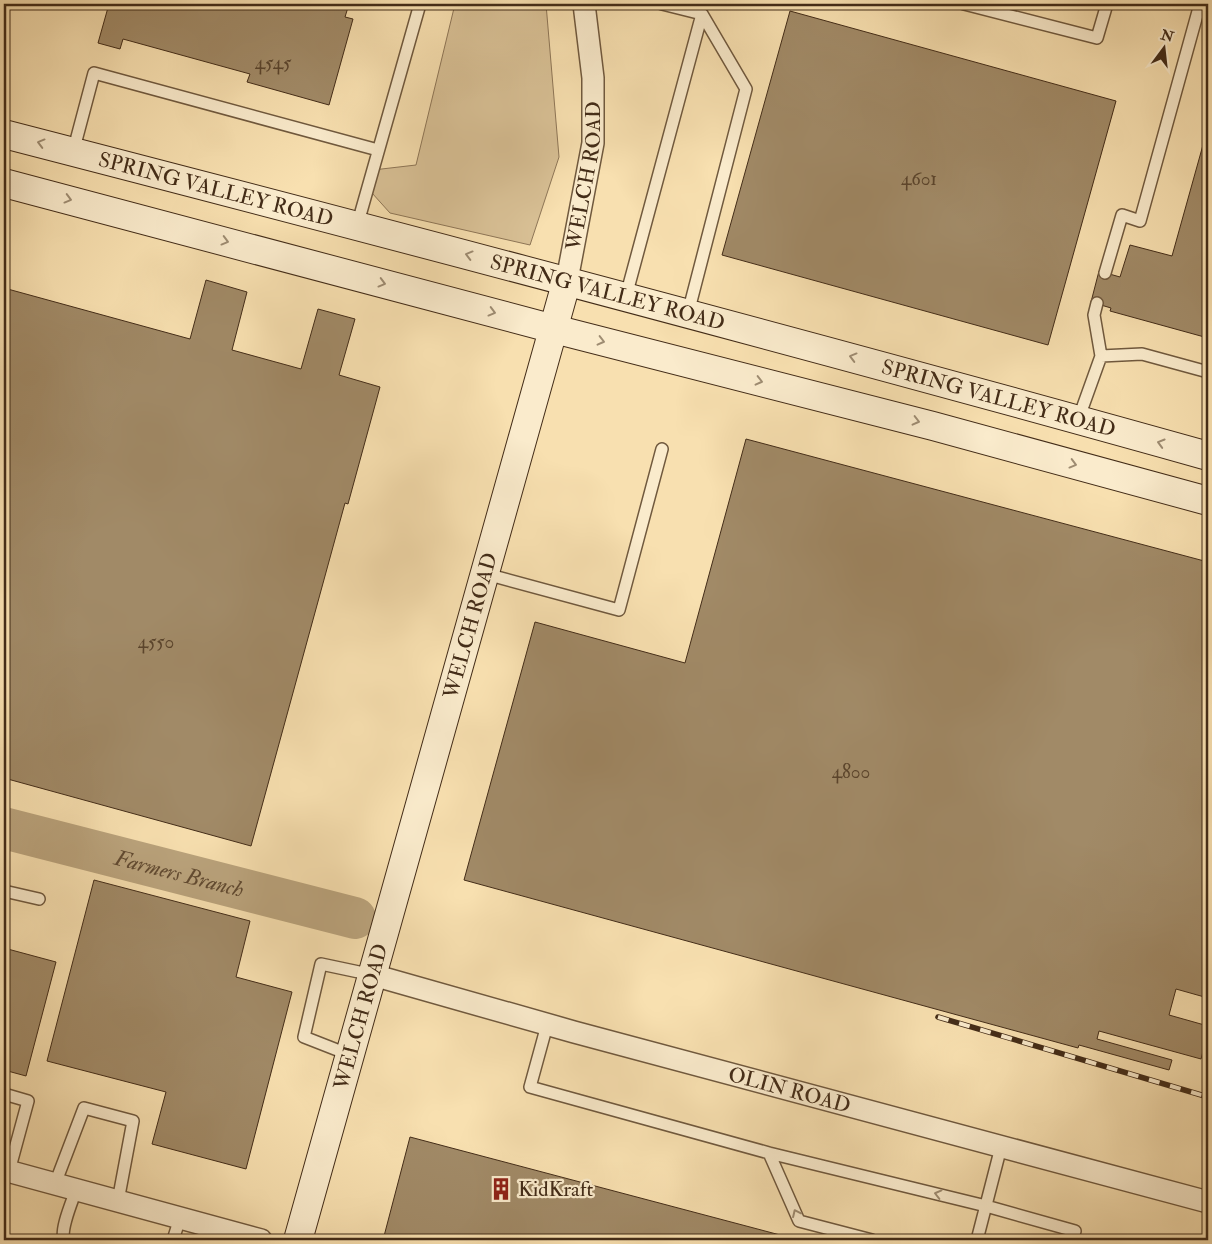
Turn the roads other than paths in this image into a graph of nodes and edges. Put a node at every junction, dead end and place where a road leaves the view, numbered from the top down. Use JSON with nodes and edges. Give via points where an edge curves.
{"nodes":[{"id":1,"x":420,"y":4,"type":"edge"},
{"id":2,"x":584,"y":4,"type":"edge"},
{"id":3,"x":662,"y":4,"type":"edge"},
{"id":4,"x":964,"y":4,"type":"edge"},
{"id":5,"x":1107,"y":4,"type":"edge"},
{"id":6,"x":1200,"y":4,"type":"edge"},
{"id":7,"x":702,"y":14,"type":"junction"},
{"id":8,"x":4,"y":134,"type":"edge"},
{"id":9,"x":378,"y":150,"type":"junction"},
{"id":10,"x":73,"y":152,"type":"junction"},
{"id":11,"x":4,"y":182,"type":"edge"},
{"id":12,"x":357,"y":226,"type":"junction"},
{"id":13,"x":1105,"y":273,"type":"dead end"},
{"id":14,"x":567,"y":280,"type":"junction"},
{"id":15,"x":626,"y":296,"type":"junction"},
{"id":16,"x":1097,"y":303,"type":"dead end"},
{"id":17,"x":688,"y":313,"type":"junction"},
{"id":18,"x":554,"y":328,"type":"junction"},
{"id":19,"x":1102,"y":356,"type":"junction"},
{"id":20,"x":1208,"y":372,"type":"edge"},
{"id":21,"x":1078,"y":420,"type":"junction"},
{"id":22,"x":662,"y":449,"type":"dead end"},
{"id":23,"x":1208,"y":456,"type":"edge"},
{"id":24,"x":1208,"y":501,"type":"edge"},
{"id":25,"x":486,"y":574,"type":"junction"},
{"id":26,"x":4,"y":890,"type":"edge"},
{"id":27,"x":39,"y":899,"type":"dead end"},
{"id":28,"x":373,"y":975,"type":"junction"},
{"id":29,"x":547,"y":1024,"type":"junction"},
{"id":30,"x":350,"y":1055,"type":"junction"},
{"id":31,"x":4,"y":1094,"type":"edge"},
{"id":32,"x":1001,"y":1147,"type":"junction"},
{"id":33,"x":769,"y":1153,"type":"junction"},
{"id":34,"x":6,"y":1171,"type":"edge"},
{"id":35,"x":55,"y":1184,"type":"junction"},
{"id":36,"x":76,"y":1190,"type":"junction"},
{"id":37,"x":118,"y":1202,"type":"junction"},
{"id":38,"x":1208,"y":1202,"type":"edge"},
{"id":39,"x":986,"y":1206,"type":"junction"},
{"id":40,"x":180,"y":1218,"type":"junction"},
{"id":41,"x":64,"y":1240,"type":"edge"},
{"id":42,"x":173,"y":1240,"type":"edge"},
{"id":43,"x":261,"y":1240,"type":"edge"},
{"id":44,"x":298,"y":1240,"type":"edge"},
{"id":45,"x":872,"y":1240,"type":"edge"},
{"id":46,"x":976,"y":1240,"type":"edge"},
{"id":47,"x":1072,"y":1240,"type":"edge"}],
"edges":[{"from":1,"to":9,"type":"lane"},
{"from":2,"to":14,"type":"street","name":"WELCH ROAD","via":[[593,78],[593,143]]},
{"from":3,"to":7,"type":"lane"},
{"from":4,"to":5,"type":"lane","via":[[1097,38]]},
{"from":6,"to":13,"type":"lane","via":[[1140,220],[1122,215]]},
{"from":7,"to":15,"type":"lane"},
{"from":7,"to":17,"type":"lane","via":[[746,89]]},
{"from":10,"to":8,"type":"main road","name":"SPRING VALLEY ROAD","one_way":true},
{"from":9,"to":10,"type":"lane","via":[[94,74]]},
{"from":9,"to":12,"type":"lane"},
{"from":10,"to":12,"type":"main road","name":"SPRING VALLEY ROAD"},
{"from":11,"to":18,"type":"main road","name":"SPRING VALLEY ROAD","one_way":true},
{"from":14,"to":12,"type":"main road","name":"SPRING VALLEY ROAD","one_way":true},
{"from":14,"to":15,"type":"main road","name":"SPRING VALLEY ROAD"},
{"from":14,"to":18,"type":"main road","name":"WELCH ROAD"},
{"from":15,"to":17,"type":"main road","name":"SPRING VALLEY ROAD"},
{"from":16,"to":19,"type":"lane","via":[[1094,315]]},
{"from":21,"to":17,"type":"main road","name":"SPRING VALLEY ROAD","one_way":true},
{"from":18,"to":24,"type":"main road","name":"SPRING VALLEY ROAD","one_way":true,"via":[[943,428]]},
{"from":18,"to":25,"type":"main road","name":"WELCH ROAD"},
{"from":19,"to":20,"type":"lane","via":[[1142,354]]},
{"from":19,"to":21,"type":"lane"},
{"from":23,"to":21,"type":"main road","name":"SPRING VALLEY ROAD","one_way":true},
{"from":22,"to":25,"type":"lane","via":[[619,610]]},
{"from":25,"to":28,"type":"main road","name":"WELCH ROAD"},
{"from":26,"to":27,"type":"lane"},
{"from":28,"to":29,"type":"street","name":"OLIN ROAD"},
{"from":28,"to":30,"type":"main road","name":"WELCH ROAD"},
{"from":28,"to":30,"type":"lane","via":[[321,964],[304,1037]]},
{"from":29,"to":32,"type":"street","name":"OLIN ROAD"},
{"from":29,"to":33,"type":"lane","via":[[530,1087]]},
{"from":30,"to":44,"type":"main road","name":"WELCH ROAD"},
{"from":31,"to":34,"type":"lane","via":[[28,1101]]},
{"from":32,"to":38,"type":"street","name":"OLIN ROAD"},
{"from":32,"to":39,"type":"lane"},
{"from":39,"to":33,"type":"lane","one_way":true},
{"from":45,"to":33,"type":"lane","one_way":true,"via":[[799,1221]]},
{"from":34,"to":35,"type":"street"},
{"from":35,"to":36,"type":"street"},
{"from":35,"to":37,"type":"lane","via":[[84,1108],[133,1121]]},
{"from":36,"to":37,"type":"street"},
{"from":36,"to":41,"type":"lane","via":[[62,1237]]},
{"from":37,"to":40,"type":"street"},
{"from":39,"to":46,"type":"lane"},
{"from":39,"to":47,"type":"lane","via":[[1075,1231]]},
{"from":40,"to":42,"type":"lane"},
{"from":40,"to":43,"type":"street"}]}
